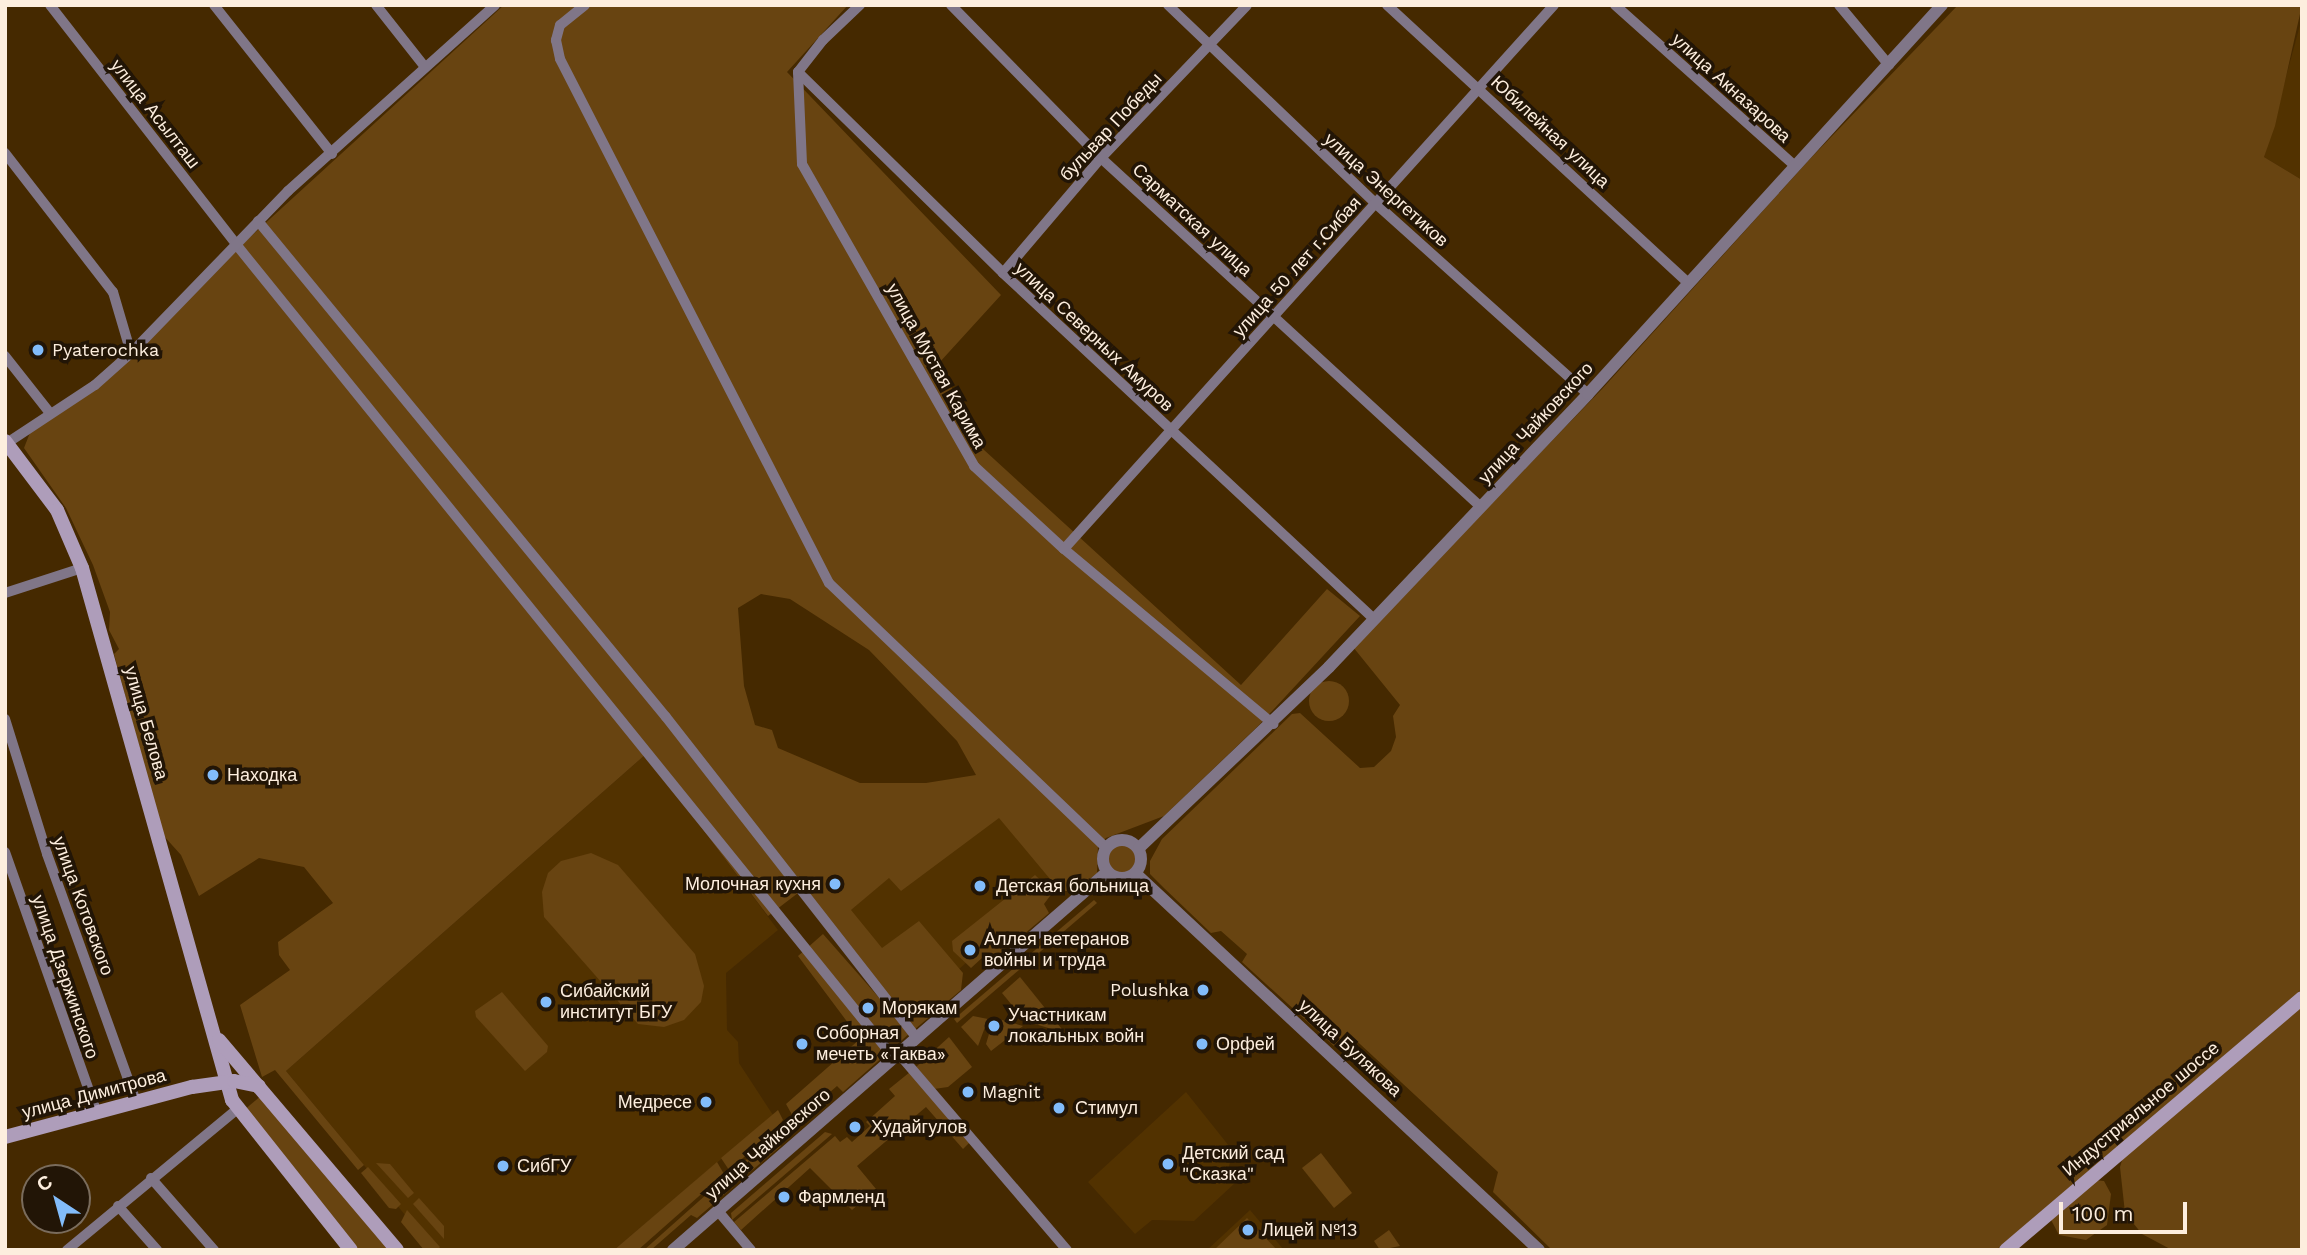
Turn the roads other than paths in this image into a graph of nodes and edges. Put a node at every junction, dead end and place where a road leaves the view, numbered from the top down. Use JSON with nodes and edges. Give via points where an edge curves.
{"nodes":[{"id":1,"x":50,"y":5,"type":"edge"},
{"id":2,"x":214,"y":5,"type":"edge"},
{"id":3,"x":376,"y":5,"type":"edge"},
{"id":4,"x":495,"y":5,"type":"edge"},
{"id":5,"x":584,"y":5,"type":"edge"},
{"id":6,"x":860,"y":5,"type":"edge"},
{"id":7,"x":951,"y":5,"type":"edge"},
{"id":8,"x":1168,"y":5,"type":"edge"},
{"id":9,"x":1247,"y":5,"type":"edge"},
{"id":10,"x":1387,"y":5,"type":"edge"},
{"id":11,"x":1554,"y":5,"type":"edge"},
{"id":12,"x":1615,"y":5,"type":"edge"},
{"id":13,"x":1839,"y":5,"type":"edge"},
{"id":14,"x":1942,"y":5,"type":"edge"},
{"id":15,"x":1209,"y":46,"type":"junction"},
{"id":16,"x":1889,"y":65,"type":"junction"},
{"id":17,"x":425,"y":67,"type":"junction"},
{"id":18,"x":798,"y":72,"type":"junction"},
{"id":19,"x":1479,"y":89,"type":"junction"},
{"id":20,"x":5,"y":153,"type":"edge"},
{"id":21,"x":332,"y":154,"type":"junction"},
{"id":22,"x":1101,"y":158,"type":"junction"},
{"id":23,"x":1795,"y":166,"type":"junction"},
{"id":24,"x":1375,"y":203,"type":"junction"},
{"id":25,"x":258,"y":222,"type":"junction"},
{"id":26,"x":236,"y":243,"type":"junction"},
{"id":27,"x":1003,"y":273,"type":"junction"},
{"id":28,"x":1689,"y":284,"type":"junction"},
{"id":29,"x":1274,"y":316,"type":"junction"},
{"id":30,"x":131,"y":353,"type":"junction"},
{"id":31,"x":5,"y":356,"type":"edge"},
{"id":32,"x":1588,"y":394,"type":"junction"},
{"id":33,"x":50,"y":413,"type":"junction"},
{"id":34,"x":1171,"y":431,"type":"junction"},
{"id":35,"x":6,"y":442,"type":"edge"},
{"id":36,"x":1481,"y":507,"type":"junction"},
{"id":37,"x":1064,"y":549,"type":"junction"},
{"id":38,"x":82,"y":568,"type":"junction"},
{"id":39,"x":5,"y":593,"type":"edge"},
{"id":40,"x":1373,"y":618,"type":"junction"},
{"id":41,"x":5,"y":719,"type":"edge"},
{"id":42,"x":1273,"y":724,"type":"junction"},
{"id":43,"x":1106,"y":848,"type":"junction"},
{"id":44,"x":1139,"y":848,"type":"junction"},
{"id":45,"x":5,"y":852,"type":"edge"},
{"id":46,"x":1107,"y":872,"type":"junction"},
{"id":47,"x":1136,"y":874,"type":"junction"},
{"id":48,"x":2302,"y":998,"type":"edge"},
{"id":49,"x":214,"y":1033,"type":"junction"},
{"id":50,"x":917,"y":1038,"type":"junction"},
{"id":51,"x":897,"y":1056,"type":"junction"},
{"id":52,"x":225,"y":1081,"type":"junction"},
{"id":53,"x":258,"y":1086,"type":"junction"},
{"id":54,"x":192,"y":1087,"type":"junction"},
{"id":55,"x":136,"y":1101,"type":"junction"},
{"id":56,"x":236,"y":1110,"type":"junction"},
{"id":57,"x":97,"y":1113,"type":"junction"},
{"id":58,"x":5,"y":1137,"type":"edge"},
{"id":59,"x":151,"y":1178,"type":"junction"},
{"id":60,"x":118,"y":1206,"type":"junction"},
{"id":61,"x":718,"y":1210,"type":"junction"},
{"id":62,"x":67,"y":1250,"type":"edge"},
{"id":63,"x":157,"y":1250,"type":"edge"},
{"id":64,"x":214,"y":1250,"type":"edge"},
{"id":65,"x":351,"y":1250,"type":"edge"},
{"id":66,"x":397,"y":1250,"type":"edge"},
{"id":67,"x":673,"y":1250,"type":"edge"},
{"id":68,"x":751,"y":1250,"type":"edge"},
{"id":69,"x":1068,"y":1250,"type":"edge"},
{"id":70,"x":1539,"y":1250,"type":"edge"},
{"id":71,"x":2006,"y":1250,"type":"edge"}],
"edges":[{"from":1,"to":26,"type":"street","name":"улица Асылташ"},
{"from":2,"to":21,"type":"street"},
{"from":3,"to":17,"type":"street"},
{"from":4,"to":17,"type":"street"},
{"from":5,"to":43,"type":"street","via":[[560,25],[556,40],[560,59],[830,583]]},
{"from":6,"to":18,"type":"street"},
{"from":7,"to":22,"type":"street","name":"Сарматская улица"},
{"from":8,"to":15,"type":"street","name":"улица Энергетиков"},
{"from":9,"to":15,"type":"street","name":"бульвар Победы"},
{"from":10,"to":19,"type":"street","name":"Юбилейная улица"},
{"from":11,"to":19,"type":"street","name":"улица 50 лет г.Сибая"},
{"from":12,"to":23,"type":"street","name":"улица Акназарова"},
{"from":13,"to":16,"type":"street"},
{"from":14,"to":16,"type":"street","name":"улица Чайковского"},
{"from":15,"to":22,"type":"street","name":"бульвар Победы"},
{"from":15,"to":24,"type":"street","name":"улица Энергетиков"},
{"from":16,"to":23,"type":"street","name":"улица Чайковского"},
{"from":17,"to":21,"type":"street"},
{"from":18,"to":27,"type":"street","name":"улица Северных Амуров"},
{"from":18,"to":37,"type":"street","name":"улица Мустая Карима","via":[[802,164],[974,466]]},
{"from":19,"to":24,"type":"street","name":"улица 50 лет г.Сибая"},
{"from":19,"to":28,"type":"street","name":"Юбилейная улица"},
{"from":20,"to":30,"type":"street","via":[[113,292]]},
{"from":21,"to":25,"type":"street"},
{"from":22,"to":27,"type":"street","name":"бульвар Победы"},
{"from":22,"to":29,"type":"street","name":"Сарматская улица"},
{"from":23,"to":28,"type":"street","name":"улица Чайковского"},
{"from":24,"to":29,"type":"street","name":"улица 50 лет г.Сибая"},
{"from":24,"to":32,"type":"street","name":"улица Энергетиков"},
{"from":25,"to":26,"type":"street"},
{"from":25,"to":50,"type":"street","via":[[666,717]]},
{"from":26,"to":30,"type":"street"},
{"from":26,"to":51,"type":"street","name":"улица Асылташ"},
{"from":27,"to":34,"type":"street","name":"улица Северных Амуров"},
{"from":28,"to":32,"type":"street","name":"улица Чайковского"},
{"from":29,"to":34,"type":"street","name":"улица 50 лет г.Сибая"},
{"from":29,"to":36,"type":"street","name":"Сарматская улица"},
{"from":30,"to":33,"type":"street","via":[[95,385]]},
{"from":31,"to":33,"type":"street"},
{"from":32,"to":36,"type":"street","name":"улица Чайковского"},
{"from":33,"to":35,"type":"street"},
{"from":34,"to":37,"type":"street","name":"улица 50 лет г.Сибая"},
{"from":34,"to":40,"type":"street","name":"улица Северных Амуров","via":[[1355,596]]},
{"from":35,"to":38,"type":"main road","name":"улица Белова","via":[[57,510]]},
{"from":36,"to":40,"type":"street","name":"улица Чайковского"},
{"from":37,"to":42,"type":"street","name":"улица Мустая Карима"},
{"from":38,"to":39,"type":"street"},
{"from":38,"to":49,"type":"main road","name":"улица Белова"},
{"from":40,"to":42,"type":"street","name":"улица Чайковского"},
{"from":41,"to":55,"type":"street","name":"улица Котовского","via":[[47,853]]},
{"from":42,"to":44,"type":"street","name":"улица Чайковского"},
{"from":43,"to":44,"type":"street","via":[[1123,839]]},
{"from":43,"to":46,"type":"street"},
{"from":44,"to":47,"type":"street","via":[[1142,861]]},
{"from":45,"to":57,"type":"street","name":"улица Дзержинского"},
{"from":46,"to":47,"type":"street","via":[[1116,878]]},
{"from":46,"to":50,"type":"street","name":"улица Чайковского"},
{"from":47,"to":70,"type":"street","name":"улица Булякова"},
{"from":48,"to":71,"type":"main road","name":"Индустриальное шоссе"},
{"from":49,"to":52,"type":"main road","name":"улица Белова"},
{"from":49,"to":53,"type":"main road","name":"улица Белова"},
{"from":50,"to":51,"type":"street","name":"улица Чайковского"},
{"from":51,"to":61,"type":"street","name":"улица Чайковского"},
{"from":51,"to":69,"type":"street","name":"улица Асылташ"},
{"from":52,"to":53,"type":"main road","name":"улица Димитрова"},
{"from":52,"to":54,"type":"main road","name":"улица Димитрова"},
{"from":52,"to":56,"type":"main road","name":"улица Белова"},
{"from":53,"to":56,"type":"main road","via":[[238,1097]]},
{"from":53,"to":66,"type":"main road","name":"улица Белова"},
{"from":54,"to":55,"type":"main road","name":"улица Димитрова"},
{"from":54,"to":56,"type":"main road","via":[[216,1093]]},
{"from":55,"to":57,"type":"main road","name":"улица Димитрова"},
{"from":56,"to":59,"type":"street"},
{"from":56,"to":65,"type":"main road","name":"улица Белова"},
{"from":57,"to":58,"type":"main road","name":"улица Димитрова"},
{"from":59,"to":60,"type":"street"},
{"from":59,"to":64,"type":"street"},
{"from":60,"to":62,"type":"street"},
{"from":60,"to":63,"type":"street"},
{"from":61,"to":67,"type":"street","name":"улица Чайковского"},
{"from":61,"to":68,"type":"street"}]}
